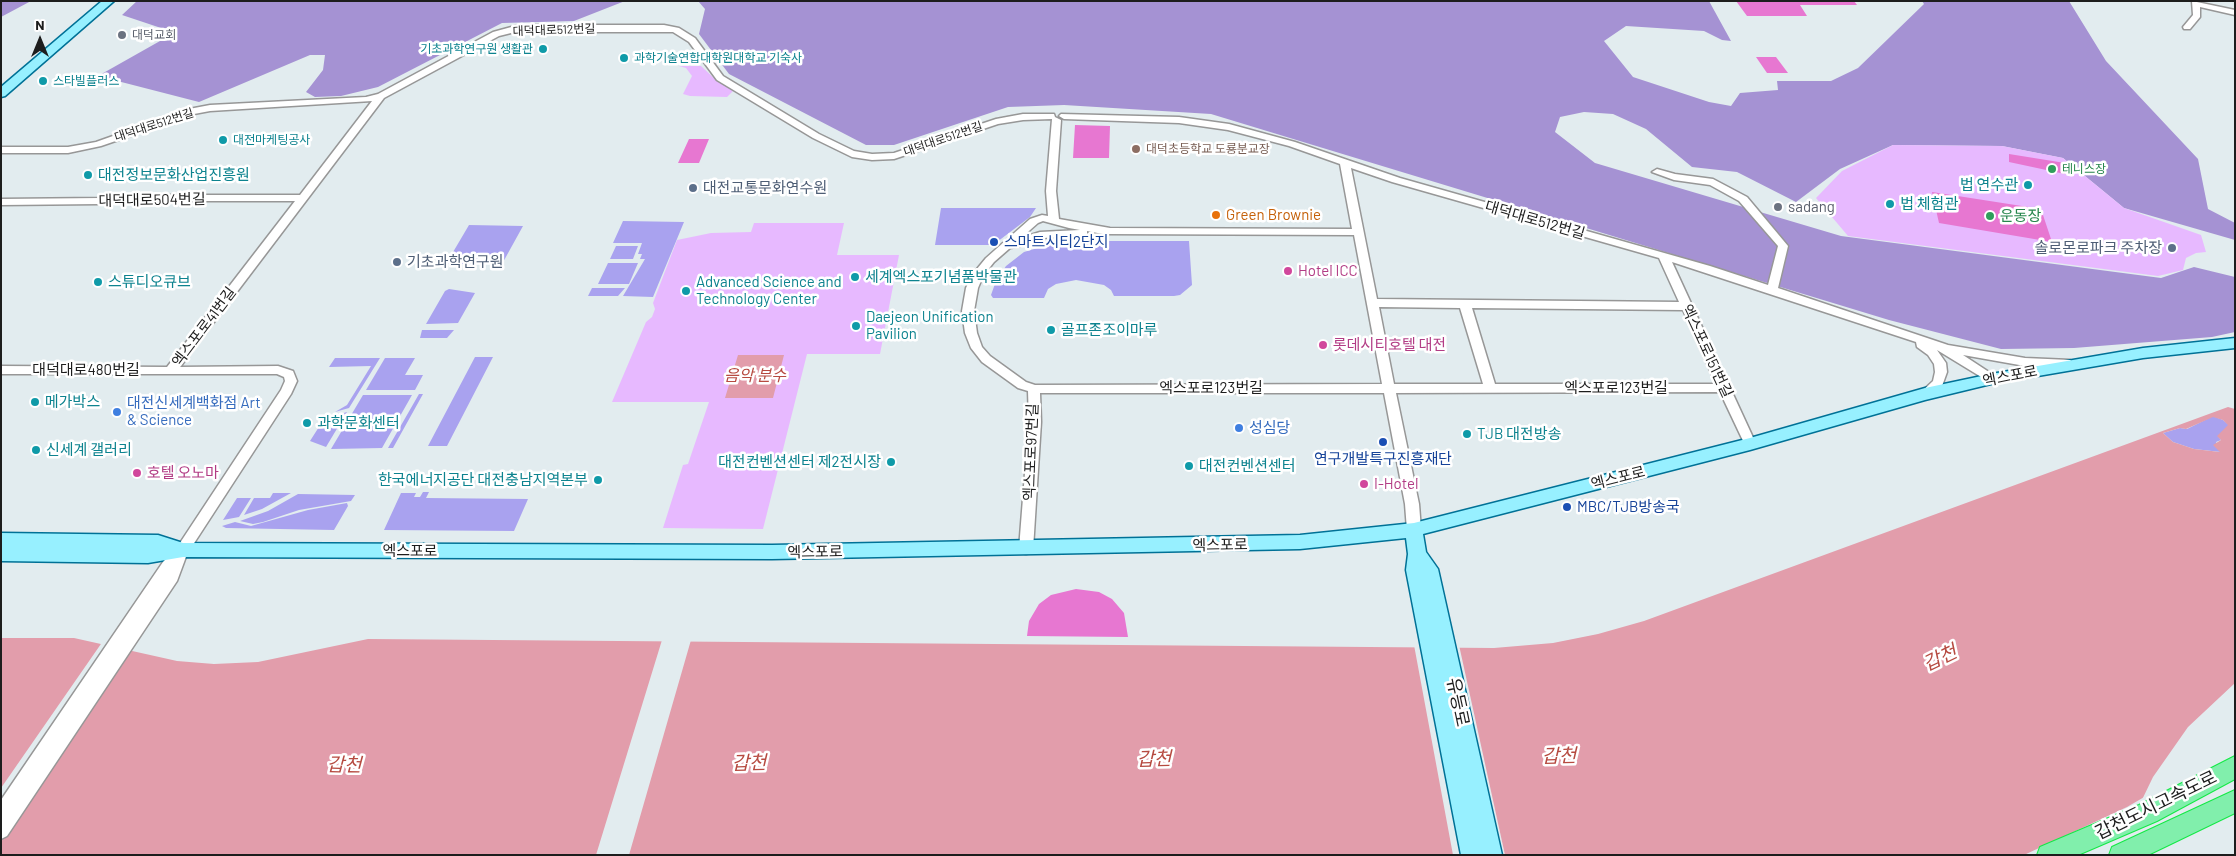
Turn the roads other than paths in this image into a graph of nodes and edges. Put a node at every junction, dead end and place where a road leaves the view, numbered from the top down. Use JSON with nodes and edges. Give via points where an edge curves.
{"nodes":[{"id":1,"x":100,"y":1,"type":"edge"},
{"id":2,"x":109,"y":1,"type":"edge"},
{"id":3,"x":2235,"y":13,"type":"edge"},
{"id":4,"x":2187,"y":27,"type":"dead end"},
{"id":5,"x":1,"y":84,"type":"edge"},
{"id":6,"x":1,"y":93,"type":"edge"},
{"id":7,"x":381,"y":96,"type":"junction"},
{"id":8,"x":1057,"y":118,"type":"junction"},
{"id":9,"x":1,"y":150,"type":"edge"},
{"id":10,"x":1345,"y":164,"type":"junction"},
{"id":11,"x":1657,"y":172,"type":"dead end"},
{"id":12,"x":1051,"y":191,"type":"junction"},
{"id":13,"x":1,"y":194,"type":"edge"},
{"id":14,"x":120,"y":198,"type":"junction"},
{"id":15,"x":302,"y":198,"type":"junction"},
{"id":16,"x":1,"y":200,"type":"edge"},
{"id":17,"x":1056,"y":221,"type":"junction"},
{"id":18,"x":1032,"y":222,"type":"junction"},
{"id":19,"x":1110,"y":231,"type":"junction"},
{"id":20,"x":1358,"y":232,"type":"junction"},
{"id":21,"x":1044,"y":234,"type":"junction"},
{"id":22,"x":1004,"y":249,"type":"junction"},
{"id":23,"x":1664,"y":257,"type":"junction"},
{"id":24,"x":1772,"y":290,"type":"junction"},
{"id":25,"x":1371,"y":303,"type":"junction"},
{"id":26,"x":1465,"y":304,"type":"junction"},
{"id":27,"x":1686,"y":306,"type":"junction"},
{"id":28,"x":1909,"y":335,"type":"junction"},
{"id":29,"x":2235,"y":343,"type":"edge"},
{"id":30,"x":1943,"y":348,"type":"junction"},
{"id":31,"x":2073,"y":364,"type":"junction"},
{"id":32,"x":1,"y":370,"type":"edge"},
{"id":33,"x":170,"y":371,"type":"junction"},
{"id":34,"x":1991,"y":378,"type":"junction"},
{"id":35,"x":1387,"y":387,"type":"junction"},
{"id":36,"x":1490,"y":388,"type":"junction"},
{"id":37,"x":1724,"y":388,"type":"junction"},
{"id":38,"x":1034,"y":389,"type":"junction"},
{"id":39,"x":1925,"y":394,"type":"junction"},
{"id":40,"x":1750,"y":444,"type":"junction"},
{"id":41,"x":1414,"y":530,"type":"junction"},
{"id":42,"x":1,"y":540,"type":"edge"},
{"id":43,"x":1026,"y":549,"type":"junction"},
{"id":44,"x":183,"y":550,"type":"junction"},
{"id":45,"x":1,"y":554,"type":"edge"},
{"id":46,"x":1417,"y":554,"type":"junction"},
{"id":47,"x":167,"y":576,"type":"junction"},
{"id":48,"x":2235,"y":767,"type":"edge"},
{"id":49,"x":2235,"y":801,"type":"edge"},
{"id":50,"x":1,"y":814,"type":"edge"},
{"id":51,"x":1,"y":831,"type":"edge"},
{"id":52,"x":1472,"y":855,"type":"edge"},
{"id":53,"x":1491,"y":855,"type":"edge"},
{"id":54,"x":2048,"y":855,"type":"edge"},
{"id":55,"x":2122,"y":855,"type":"edge"}],
"edges":[{"from":1,"to":5,"type":"main road"},
{"from":2,"to":6,"type":"main road"},
{"from":3,"to":4,"type":"street","via":[[2196,3],[2197,15]]},
{"from":7,"to":8,"type":"street","name":"대덕대로512번길","via":[[479,42],[515,29],[664,28],[685,34],[692,40],[720,78],[852,154],[894,156],[996,122],[1022,116]]},
{"from":7,"to":9,"type":"street","name":"대덕대로512번길","via":[[366,100],[210,108],[192,111],[98,144],[76,148]]},
{"from":7,"to":15,"type":"street","name":"엑스포로41번길"},
{"from":8,"to":10,"type":"street","name":"대덕대로512번길","via":[[1179,120],[1229,127],[1292,144]]},
{"from":8,"to":12,"type":"street"},
{"from":10,"to":20,"type":"street"},
{"from":10,"to":23,"type":"street","name":"대덕대로512번길"},
{"from":11,"to":24,"type":"street","via":[[1674,178],[1713,182],[1743,199],[1782,246]]},
{"from":12,"to":17,"type":"street"},
{"from":12,"to":18,"type":"street","name":"엑스포로97번길","via":[[1045,209]]},
{"from":13,"to":14,"type":"street","via":[[108,194]]},
{"from":14,"to":15,"type":"street","name":"대덕대로504번길"},
{"from":14,"to":16,"type":"street","name":"대덕대로504번길","via":[[100,201]]},
{"from":15,"to":33,"type":"street","name":"엑스포로41번길"},
{"from":17,"to":18,"type":"street","via":[[1042,218]]},
{"from":17,"to":19,"type":"street"},
{"from":17,"to":21,"type":"street","via":[[1058,228]]},
{"from":18,"to":21,"type":"street","via":[[1030,229]]},
{"from":18,"to":22,"type":"street","name":"엑스포로97번길"},
{"from":19,"to":20,"type":"street"},
{"from":19,"to":21,"type":"street"},
{"from":20,"to":25,"type":"street"},
{"from":21,"to":22,"type":"street"},
{"from":22,"to":38,"type":"street","name":"엑스포로97번길","via":[[990,260],[972,288],[968,316],[970,333],[986,360],[1022,385]]},
{"from":23,"to":24,"type":"street","name":"대덕대로512번길"},
{"from":23,"to":27,"type":"street","name":"엑스포로151번길"},
{"from":24,"to":28,"type":"street","name":"대덕대로512번길"},
{"from":25,"to":26,"type":"street"},
{"from":25,"to":35,"type":"street"},
{"from":26,"to":27,"type":"street"},
{"from":26,"to":36,"type":"street"},
{"from":27,"to":37,"type":"street","name":"엑스포로151번길"},
{"from":28,"to":30,"type":"street","name":"대덕대로512번길"},
{"from":28,"to":39,"type":"street","via":[[1932,352],[1940,363],[1938,383]]},
{"from":29,"to":31,"type":"main road","name":"엑스포로"},
{"from":30,"to":31,"type":"street","via":[[2025,362]]},
{"from":30,"to":34,"type":"street","name":"대덕대로512번길"},
{"from":31,"to":34,"type":"main road","name":"엑스포로"},
{"from":32,"to":33,"type":"street","name":"대덕대로480번길"},
{"from":33,"to":44,"type":"street","name":"엑스포로41번길","via":[[278,370],[289,374],[291,381]]},
{"from":34,"to":39,"type":"main road","name":"엑스포로"},
{"from":35,"to":36,"type":"street","name":"엑스포로123번길"},
{"from":35,"to":38,"type":"street","name":"엑스포로123번길"},
{"from":35,"to":41,"type":"street","via":[[1412,504]]},
{"from":36,"to":37,"type":"street","name":"엑스포로123번길"},
{"from":37,"to":40,"type":"street","name":"엑스포로151번길"},
{"from":38,"to":43,"type":"street","name":"엑스포로97번길","via":[[1035,422]]},
{"from":39,"to":40,"type":"main road","name":"엑스포로"},
{"from":40,"to":41,"type":"main road","name":"엑스포로"},
{"from":41,"to":43,"type":"main road","name":"엑스포로","via":[[1300,542]]},
{"from":41,"to":46,"type":"main road","name":"유등로"},
{"from":42,"to":44,"type":"main road","name":"엑스포로","via":[[158,542]]},
{"from":43,"to":44,"type":"main road","name":"엑스포로","via":[[772,552]]},
{"from":44,"to":45,"type":"main road","name":"엑스포로","via":[[148,556]]},
{"from":44,"to":47,"type":"street"},
{"from":46,"to":52,"type":"main road","name":"유등로","via":[[1415,570]]},
{"from":46,"to":53,"type":"main road","name":"유등로","via":[[1429,569]]},
{"from":47,"to":50,"type":"street"},
{"from":47,"to":51,"type":"street"},
{"from":48,"to":54,"type":"highway","name":"갑천도시고속도로","via":[[2148,813]]},
{"from":49,"to":55,"type":"highway","name":"갑천도시고속도로"}]}
